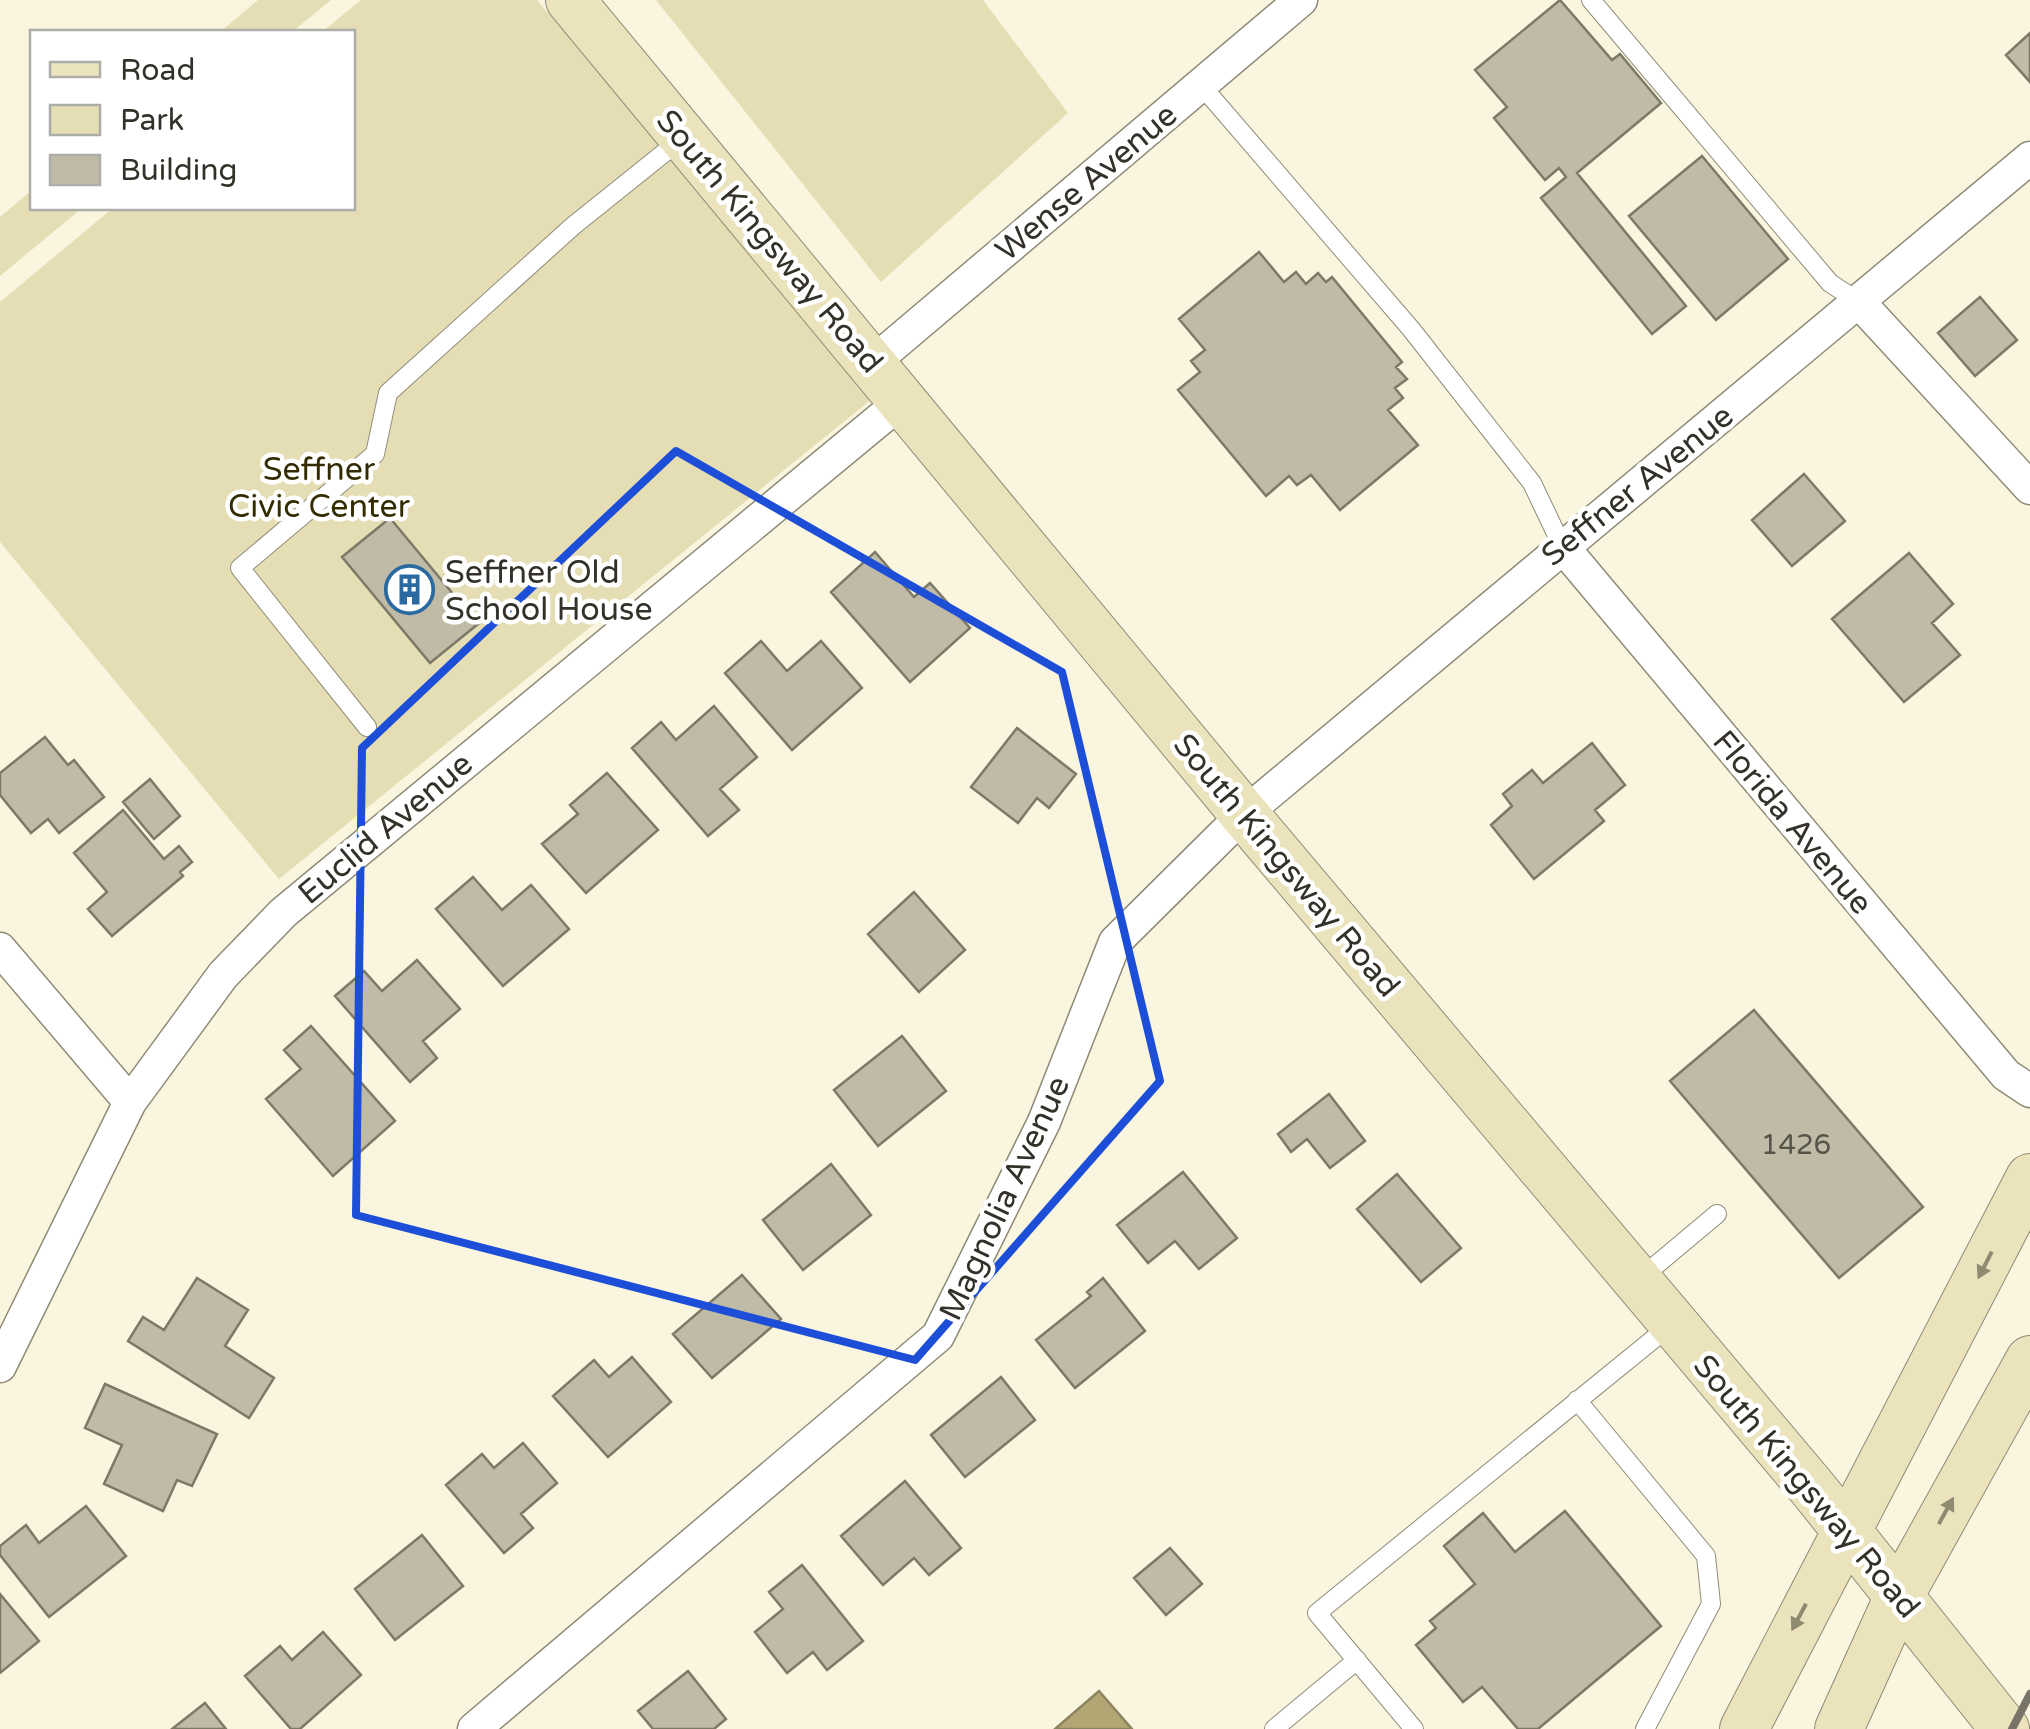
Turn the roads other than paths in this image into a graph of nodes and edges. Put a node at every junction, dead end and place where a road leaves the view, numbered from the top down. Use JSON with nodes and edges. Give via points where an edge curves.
{"nodes":[{"id":1,"x":570,"y":0,"type":"edge"},
{"id":2,"x":1301,"y":0,"type":"edge"},
{"id":3,"x":1591,"y":0,"type":"edge"},
{"id":4,"x":1201,"y":85,"type":"junction"},
{"id":5,"x":684,"y":136,"type":"junction"},
{"id":6,"x":2030,"y":158,"type":"edge"},
{"id":7,"x":1859,"y":302,"type":"junction"},
{"id":8,"x":872,"y":364,"type":"junction"},
{"id":9,"x":902,"y":401,"type":"junction"},
{"id":10,"x":2030,"y":488,"type":"edge"},
{"id":11,"x":1562,"y":546,"type":"junction"},
{"id":12,"x":367,"y":727,"type":"dead end"},
{"id":13,"x":1244,"y":814,"type":"junction"},
{"id":14,"x":0,"y":948,"type":"edge"},
{"id":15,"x":2030,"y":1090,"type":"edge"},
{"id":16,"x":130,"y":1102,"type":"junction"},
{"id":17,"x":2030,"y":1178,"type":"edge"},
{"id":18,"x":1717,"y":1214,"type":"dead end"},
{"id":19,"x":1637,"y":1281,"type":"junction"},
{"id":20,"x":1672,"y":1324,"type":"junction"},
{"id":21,"x":2030,"y":1360,"type":"edge"},
{"id":22,"x":0,"y":1366,"type":"edge"},
{"id":23,"x":1577,"y":1400,"type":"junction"},
{"id":24,"x":1847,"y":1532,"type":"junction"},
{"id":25,"x":1899,"y":1596,"type":"junction"},
{"id":26,"x":1357,"y":1660,"type":"junction"},
{"id":27,"x":474,"y":1729,"type":"edge"},
{"id":28,"x":1274,"y":1729,"type":"edge"},
{"id":29,"x":1414,"y":1729,"type":"edge"},
{"id":30,"x":1644,"y":1729,"type":"edge"},
{"id":31,"x":1744,"y":1729,"type":"edge"},
{"id":32,"x":1838,"y":1729,"type":"edge"},
{"id":33,"x":2005,"y":1729,"type":"edge"}],
"edges":[{"from":1,"to":5,"type":"street","name":"South Kingsway Road"},
{"from":2,"to":4,"type":"street","name":"Wense Avenue"},
{"from":3,"to":7,"type":"lane","via":[[1830,283]]},
{"from":4,"to":8,"type":"street","name":"Wense Avenue"},
{"from":4,"to":11,"type":"lane","via":[[1532,483]]},
{"from":5,"to":8,"type":"street","name":"South Kingsway Road"},
{"from":5,"to":12,"type":"lane","via":[[388,393],[375,454],[240,568]]},
{"from":6,"to":7,"type":"street","name":"Seffner Avenue"},
{"from":7,"to":10,"type":"street"},
{"from":7,"to":11,"type":"street","name":"Seffner Avenue"},
{"from":8,"to":9,"type":"street","name":"South Kingsway Road"},
{"from":9,"to":13,"type":"street","name":"South Kingsway Road"},
{"from":9,"to":16,"type":"street","name":"Euclid Avenue","via":[[283,913],[222,975]]},
{"from":11,"to":13,"type":"street","name":"Seffner Avenue"},
{"from":11,"to":15,"type":"street","name":"Florida Avenue","via":[[2006,1074]]},
{"from":13,"to":19,"type":"street","name":"South Kingsway Road"},
{"from":13,"to":27,"type":"street","name":"Magnolia Avenue","via":[[1115,942],[1044,1122],[938,1336]]},
{"from":14,"to":16,"type":"street"},
{"from":16,"to":22,"type":"street","name":"Euclid Avenue"},
{"from":17,"to":24,"type":"street","one_way":true},
{"from":18,"to":19,"type":"lane"},
{"from":19,"to":20,"type":"street","name":"South Kingsway Road"},
{"from":20,"to":23,"type":"lane"},
{"from":20,"to":24,"type":"street","name":"South Kingsway Road"},
{"from":25,"to":21,"type":"street","one_way":true},
{"from":23,"to":26,"type":"lane","via":[[1318,1613]]},
{"from":23,"to":30,"type":"lane","via":[[1706,1556],[1711,1604]]},
{"from":24,"to":25,"type":"street","name":"South Kingsway Road"},
{"from":24,"to":31,"type":"street","one_way":true},
{"from":25,"to":32,"type":"street"},
{"from":25,"to":33,"type":"street","name":"South Kingsway Road"},
{"from":26,"to":28,"type":"lane"},
{"from":26,"to":29,"type":"lane"}]}
